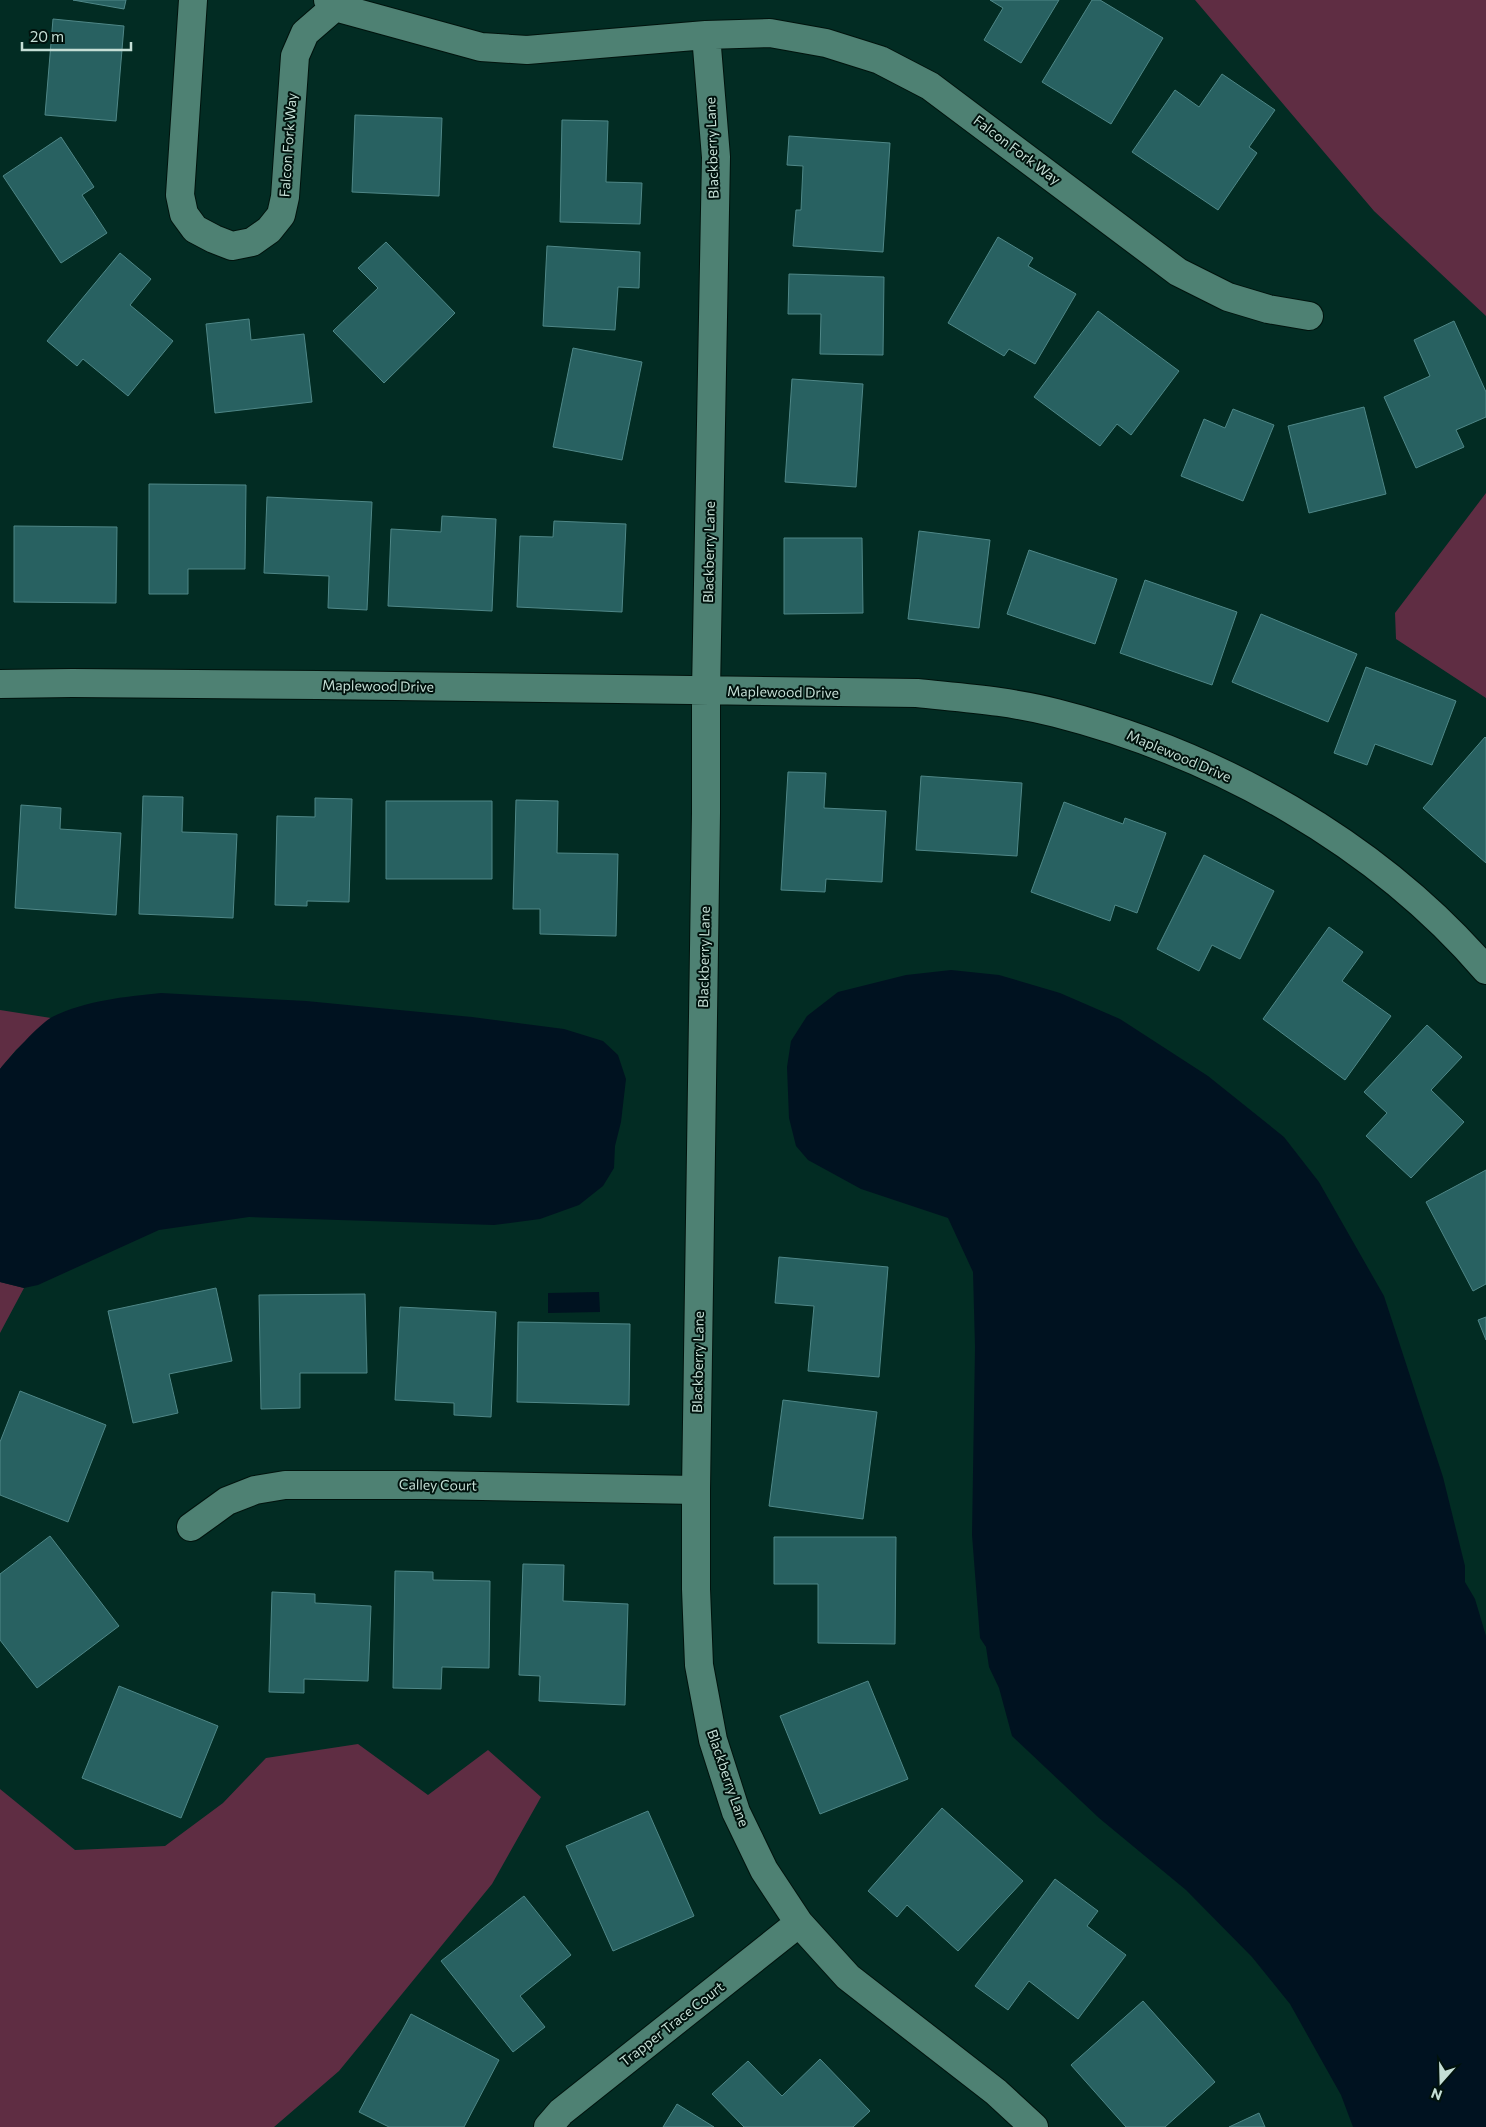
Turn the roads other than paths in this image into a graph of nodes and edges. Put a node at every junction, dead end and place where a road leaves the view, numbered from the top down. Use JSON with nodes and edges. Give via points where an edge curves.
{"nodes":[{"id":1,"x":193,"y":0,"type":"edge"},
{"id":2,"x":331,"y":4,"type":"edge"},
{"id":3,"x":706,"y":35,"type":"junction"},
{"id":4,"x":1309,"y":316,"type":"dead end"},
{"id":5,"x":0,"y":684,"type":"edge"},
{"id":6,"x":706,"y":691,"type":"junction"},
{"id":7,"x":1486,"y":970,"type":"edge"},
{"id":8,"x":696,"y":1490,"type":"junction"},
{"id":9,"x":191,"y":1527,"type":"dead end"},
{"id":10,"x":799,"y":1923,"type":"junction"},
{"id":11,"x":548,"y":2127,"type":"edge"},
{"id":12,"x":1034,"y":2127,"type":"edge"}],
"edges":[{"from":1,"to":2,"type":"street","name":"Falcon Fork Way","via":[[180,195],[184,214],[195,229],[232,246],[252,242],[282,215],[295,56],[305,33]]},
{"from":2,"to":3,"type":"street","via":[[481,47],[527,50]]},
{"from":3,"to":4,"type":"street","name":"Falcon Fork Way","via":[[770,33],[826,43],[880,60],[930,86],[1178,272],[1228,297],[1268,309]]},
{"from":3,"to":6,"type":"street","name":"Blackberry Lane","via":[[716,157]]},
{"from":5,"to":6,"type":"street","name":"Maplewood Drive"},
{"from":6,"to":7,"type":"street","name":"Maplewood Drive","via":[[917,693],[986,700],[1054,712],[1128,733],[1213,768],[1294,811],[1346,844],[1421,903]]},
{"from":6,"to":8,"type":"street","name":"Blackberry Lane"},
{"from":8,"to":9,"type":"street","name":"Calley Court","via":[[285,1485],[255,1490],[227,1501]]},
{"from":8,"to":10,"type":"street","name":"Blackberry Lane","via":[[699,1665],[713,1740],[736,1812],[764,1870]]},
{"from":10,"to":11,"type":"street","name":"Trapper Trace Court","via":[[561,2112]]},
{"from":10,"to":12,"type":"street","name":"Blackberry Lane","via":[[848,1977],[996,2092]]}]}
